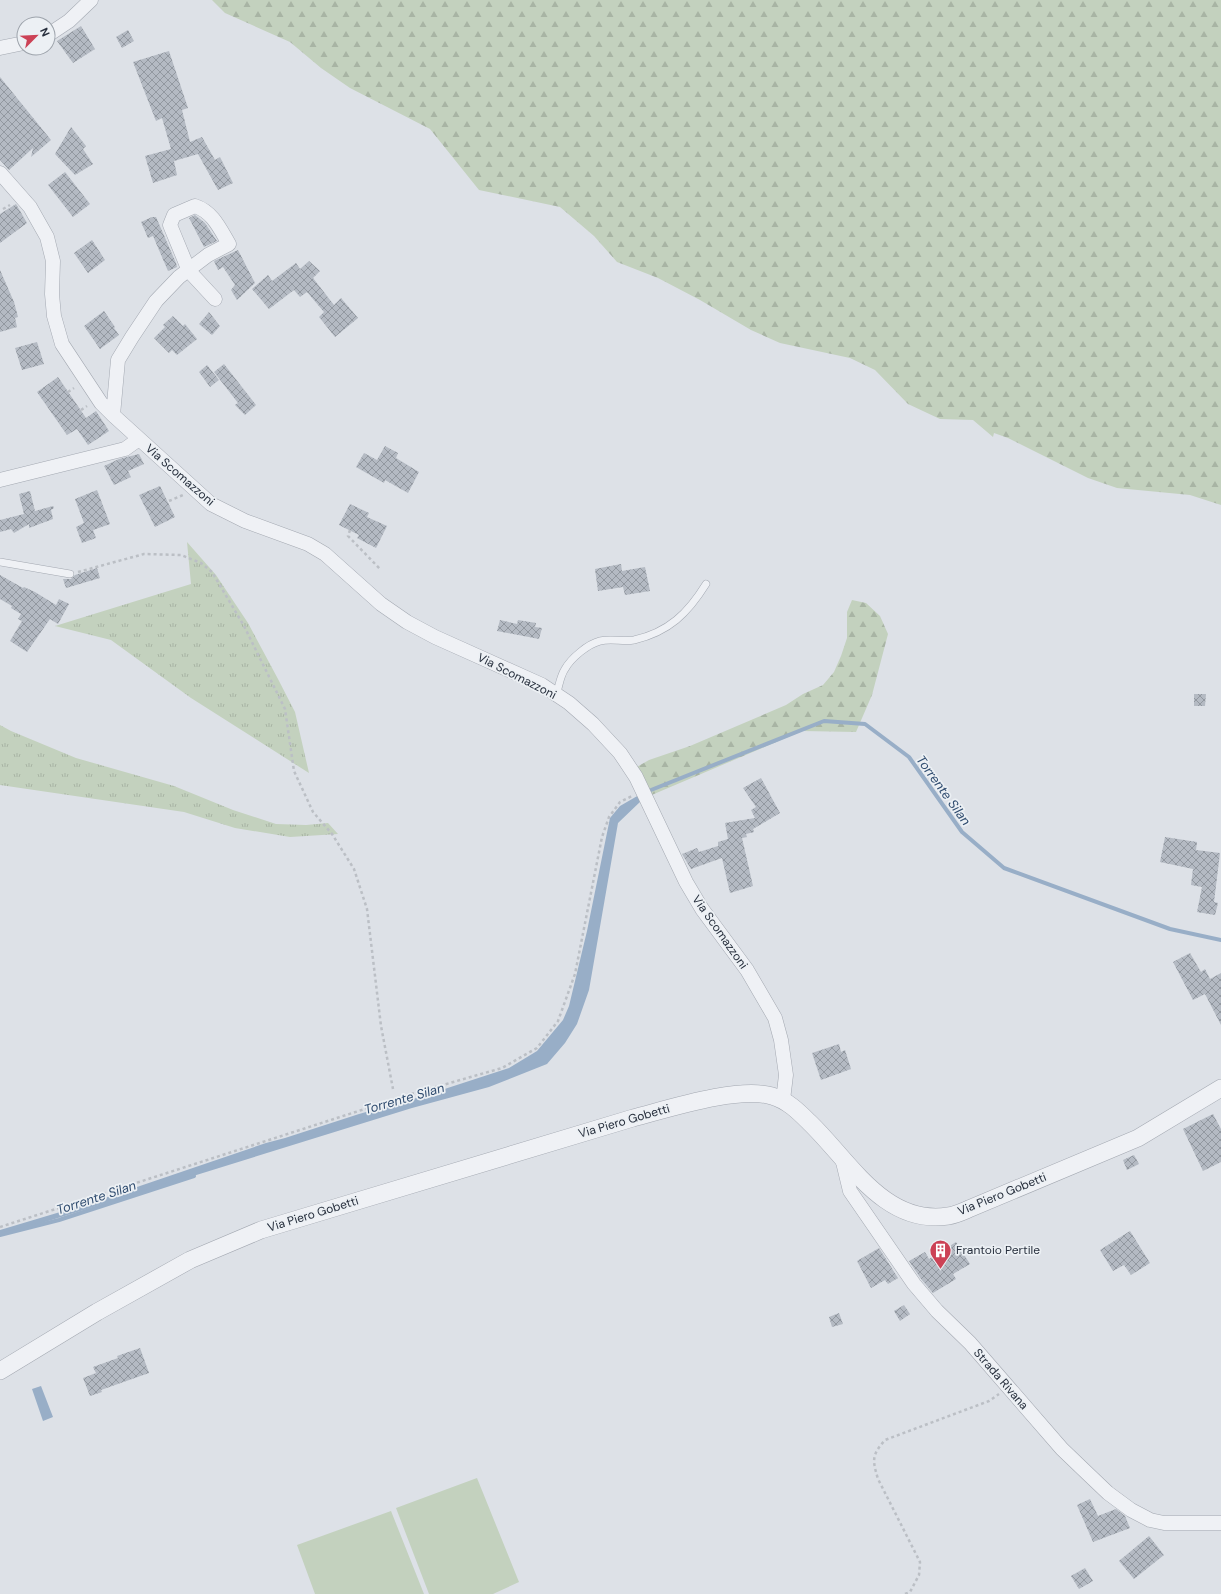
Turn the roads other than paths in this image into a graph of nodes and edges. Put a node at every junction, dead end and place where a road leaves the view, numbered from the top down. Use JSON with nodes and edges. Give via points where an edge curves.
{"nodes":[{"id":1,"x":91,"y":0,"type":"edge"},
{"id":2,"x":56,"y":30,"type":"edge"},
{"id":3,"x":16,"y":45,"type":"edge"},
{"id":4,"x":0,"y":48,"type":"edge"},
{"id":5,"x":0,"y":172,"type":"edge"},
{"id":6,"x":189,"y":271,"type":"junction"},
{"id":7,"x":215,"y":299,"type":"dead end"},
{"id":8,"x":113,"y":416,"type":"junction"},
{"id":9,"x":139,"y":439,"type":"junction"},
{"id":10,"x":0,"y":480,"type":"edge"},
{"id":11,"x":0,"y":562,"type":"edge"},
{"id":12,"x":70,"y":574,"type":"road end"},
{"id":13,"x":706,"y":584,"type":"dead end"},
{"id":14,"x":556,"y":695,"type":"junction"},
{"id":15,"x":1221,"y":1088,"type":"edge"},
{"id":16,"x":783,"y":1100,"type":"junction"},
{"id":17,"x":841,"y":1156,"type":"junction"},
{"id":18,"x":0,"y":1370,"type":"edge"},
{"id":19,"x":1221,"y":1523,"type":"edge"}],
"edges":[{"from":1,"to":2,"type":"street"},
{"from":3,"to":4,"type":"street"},
{"from":5,"to":8,"type":"street","name":"Via Scomazzoni","via":[[30,207],[47,236],[53,261],[54,316],[62,344],[101,403]]},
{"from":6,"to":6,"type":"street","via":[[229,244],[214,219],[195,206],[174,215],[170,225]]},
{"from":6,"to":7,"type":"street"},
{"from":6,"to":8,"type":"street","via":[[156,301],[118,360]]},
{"from":8,"to":9,"type":"street","name":"Via Scomazzoni"},
{"from":9,"to":10,"type":"street","name":"Via Scomazzoni","via":[[125,449]]},
{"from":9,"to":14,"type":"street","name":"Via Scomazzoni","via":[[211,504],[246,521],[308,544],[325,554],[381,604],[406,622],[542,685]]},
{"from":11,"to":12,"type":"lane"},
{"from":13,"to":14,"type":"lane","via":[[694,603],[676,622],[655,633],[633,640],[600,641],[583,648],[565,668]]},
{"from":14,"to":16,"type":"street","name":"Via Scomazzoni","via":[[593,724],[620,753],[643,790],[686,882],[702,909],[747,970],[775,1018],[786,1074]]},
{"from":15,"to":17,"type":"street","name":"Via Piero Gobetti","via":[[1138,1138],[948,1216],[910,1214],[883,1199],[866,1185]]},
{"from":16,"to":17,"type":"street","name":"Via Piero Gobetti","via":[[807,1120]]},
{"from":16,"to":18,"type":"street","name":"Via Piero Gobetti","via":[[752,1093],[687,1104],[625,1120],[261,1230],[190,1260]]},
{"from":17,"to":19,"type":"street","name":"Strada Rivana","via":[[850,1191],[914,1284],[970,1343],[1062,1450],[1108,1492],[1150,1520],[1164,1523]]}]}
